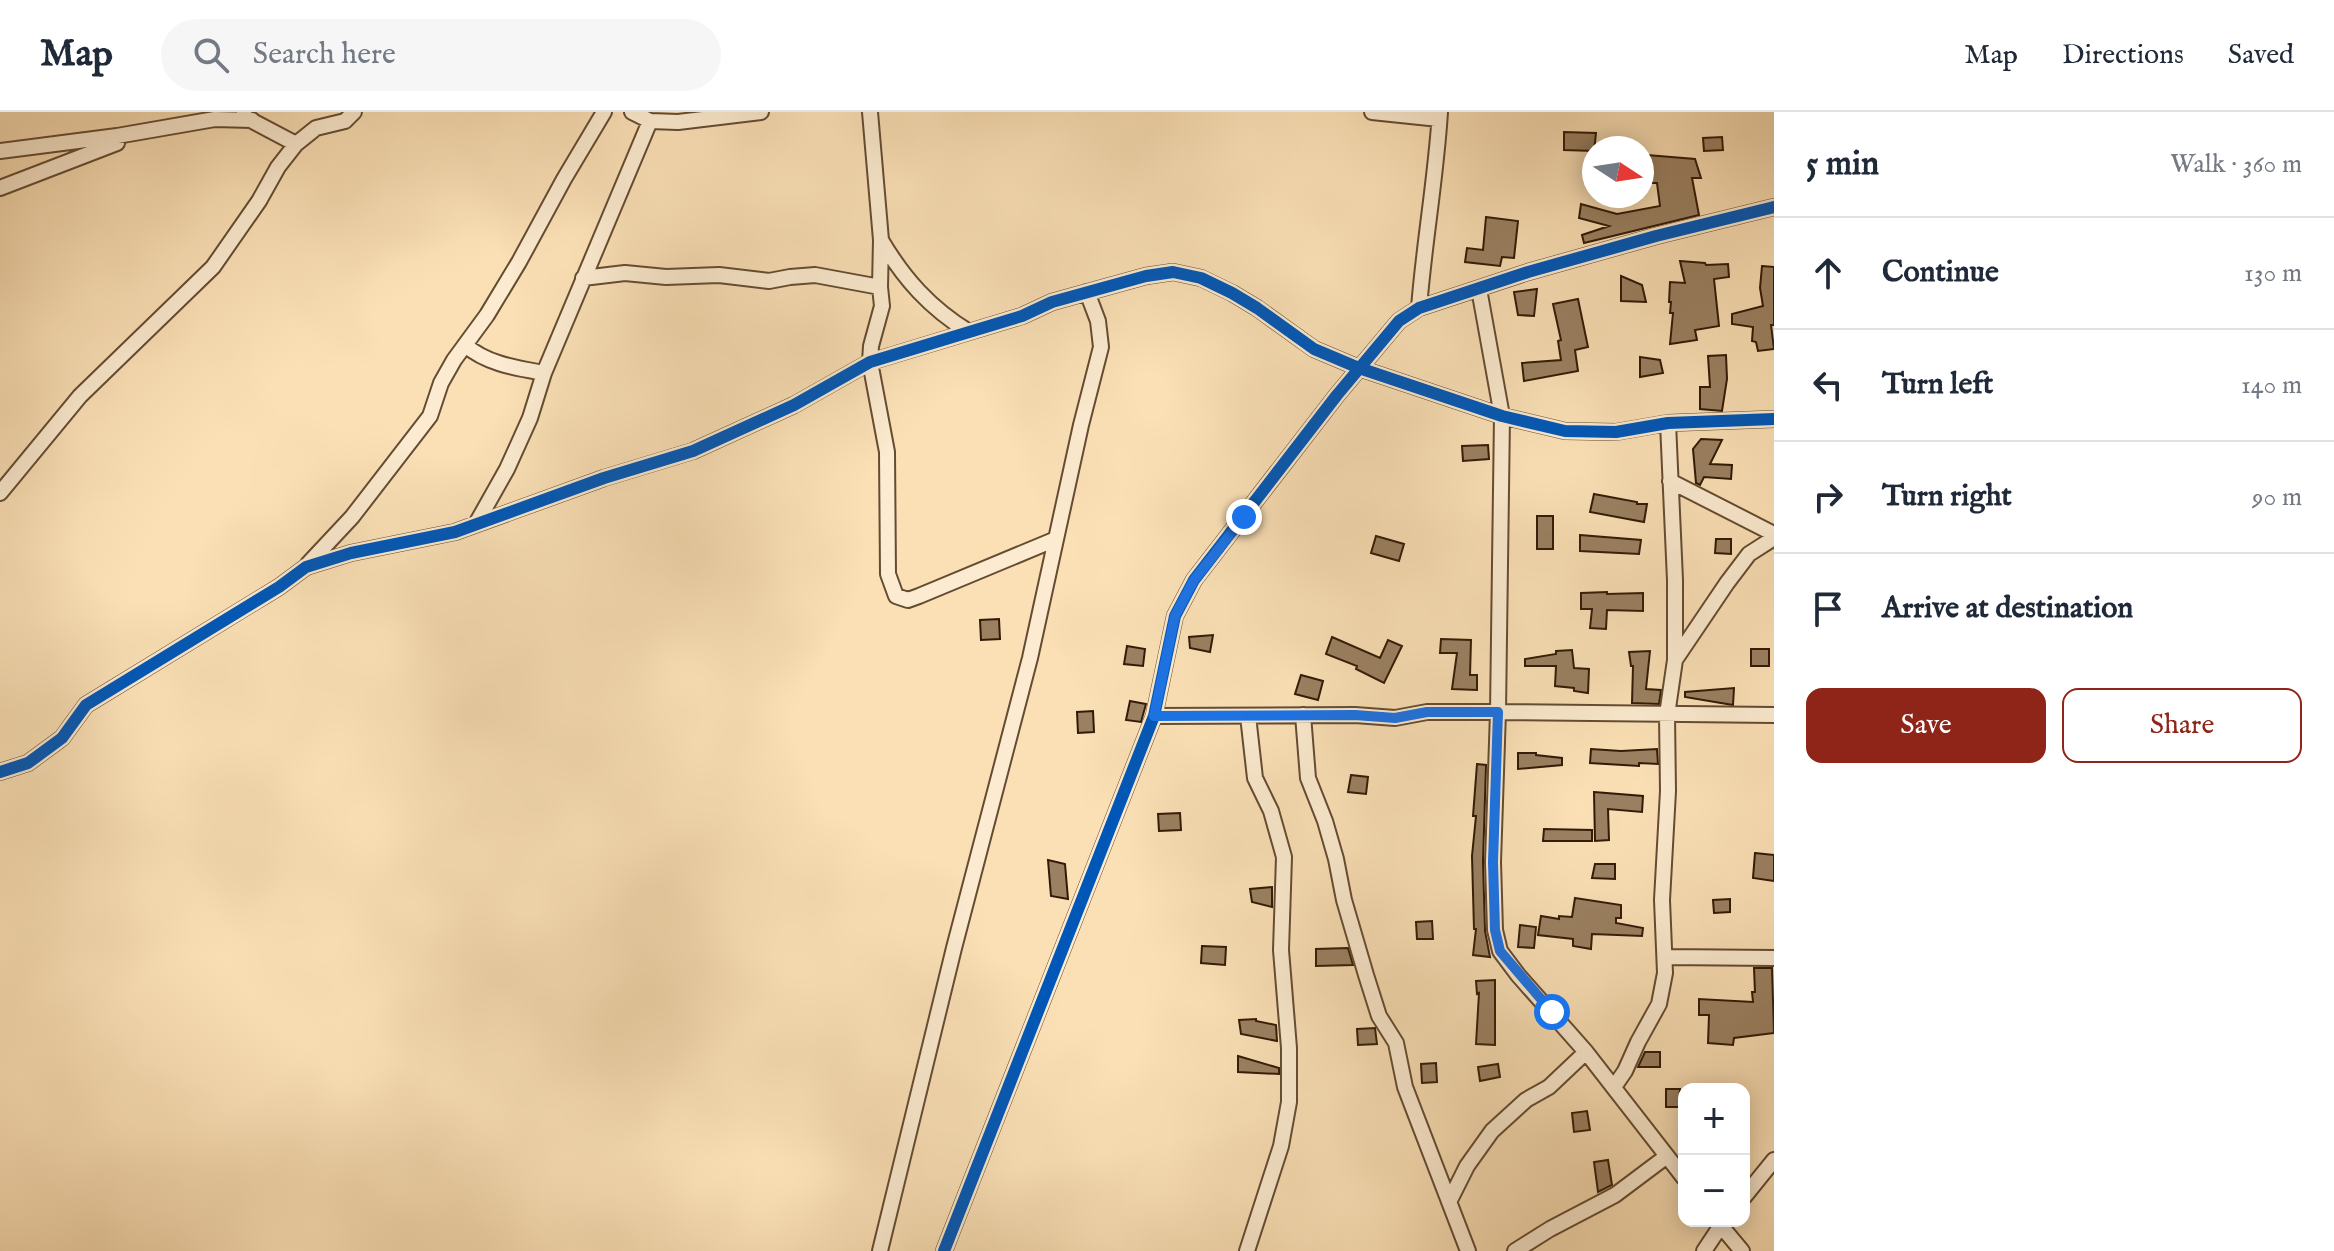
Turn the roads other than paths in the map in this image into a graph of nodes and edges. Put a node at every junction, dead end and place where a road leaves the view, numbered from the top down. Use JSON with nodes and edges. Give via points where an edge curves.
{"nodes":[{"id":1,"x":234,"y":112,"type":"edge"},
{"id":2,"x":354,"y":112,"type":"edge"},
{"id":3,"x":604,"y":112,"type":"edge"},
{"id":4,"x":632,"y":112,"type":"edge"},
{"id":5,"x":761,"y":112,"type":"edge"},
{"id":6,"x":870,"y":112,"type":"edge"},
{"id":7,"x":1372,"y":112,"type":"edge"},
{"id":8,"x":1440,"y":116,"type":"edge"},
{"id":9,"x":252,"y":120,"type":"junction"},
{"id":10,"x":650,"y":121,"type":"junction"},
{"id":11,"x":148,"y":131,"type":"junction"},
{"id":12,"x":296,"y":144,"type":"junction"},
{"id":13,"x":0,"y":151,"type":"edge"},
{"id":14,"x":0,"y":188,"type":"edge"},
{"id":15,"x":1774,"y":207,"type":"edge"},
{"id":16,"x":881,"y":240,"type":"junction"},
{"id":17,"x":583,"y":278,"type":"junction"},
{"id":18,"x":880,"y":287,"type":"junction"},
{"id":19,"x":1479,"y":289,"type":"junction"},
{"id":20,"x":1087,"y":292,"type":"junction"},
{"id":21,"x":1419,"y":308,"type":"junction"},
{"id":22,"x":969,"y":332,"type":"junction"},
{"id":23,"x":465,"y":345,"type":"junction"},
{"id":24,"x":870,"y":362,"type":"junction"},
{"id":25,"x":1359,"y":368,"type":"junction"},
{"id":26,"x":544,"y":373,"type":"junction"},
{"id":27,"x":1502,"y":416,"type":"junction"},
{"id":28,"x":1774,"y":419,"type":"edge"},
{"id":29,"x":1668,"y":423,"type":"junction"},
{"id":30,"x":1670,"y":481,"type":"junction"},
{"id":31,"x":0,"y":493,"type":"edge"},
{"id":32,"x":476,"y":524,"type":"junction"},
{"id":33,"x":1774,"y":536,"type":"edge"},
{"id":34,"x":1056,"y":539,"type":"junction"},
{"id":35,"x":306,"y":567,"type":"junction"},
{"id":36,"x":1675,"y":660,"type":"junction"},
{"id":37,"x":1498,"y":712,"type":"junction"},
{"id":38,"x":1303,"y":715,"type":"junction"},
{"id":39,"x":1667,"y":715,"type":"junction"},
{"id":40,"x":1774,"y":715,"type":"edge"},
{"id":41,"x":1154,"y":716,"type":"junction"},
{"id":42,"x":1248,"y":716,"type":"junction"},
{"id":43,"x":0,"y":772,"type":"edge"},
{"id":44,"x":1665,"y":957,"type":"junction"},
{"id":45,"x":1774,"y":958,"type":"edge"},
{"id":46,"x":1586,"y":1052,"type":"junction"},
{"id":47,"x":1614,"y":1087,"type":"junction"},
{"id":48,"x":1667,"y":1156,"type":"junction"},
{"id":49,"x":1774,"y":1160,"type":"edge"},
{"id":50,"x":1678,"y":1170,"type":"edge"},
{"id":51,"x":1750,"y":1190,"type":"edge"},
{"id":52,"x":1449,"y":1202,"type":"junction"},
{"id":53,"x":1718,"y":1227,"type":"edge"},
{"id":54,"x":1725,"y":1227,"type":"edge"},
{"id":55,"x":880,"y":1251,"type":"edge"},
{"id":56,"x":944,"y":1251,"type":"edge"},
{"id":57,"x":1247,"y":1251,"type":"edge"},
{"id":58,"x":1468,"y":1251,"type":"edge"},
{"id":59,"x":1515,"y":1251,"type":"edge"},
{"id":60,"x":1704,"y":1251,"type":"edge"},
{"id":61,"x":1742,"y":1251,"type":"edge"}],
"edges":[{"from":1,"to":9,"type":"street"},
{"from":2,"to":12,"type":"street","via":[[345,121],[316,128]]},
{"from":3,"to":23,"type":"street"},
{"from":4,"to":10,"type":"street"},
{"from":5,"to":10,"type":"street"},
{"from":6,"to":16,"type":"street"},
{"from":7,"to":8,"type":"street"},
{"from":8,"to":21,"type":"street"},
{"from":9,"to":11,"type":"street","via":[[215,119]]},
{"from":9,"to":12,"type":"street"},
{"from":10,"to":17,"type":"street"},
{"from":11,"to":13,"type":"street"},
{"from":11,"to":14,"type":"street"},
{"from":12,"to":31,"type":"street","via":[[213,267],[80,396]]},
{"from":15,"to":19,"type":"street"},
{"from":16,"to":18,"type":"street"},
{"from":16,"to":22,"type":"street","via":[[918,293]]},
{"from":17,"to":18,"type":"street","via":[[625,273],[769,281],[815,275]]},
{"from":17,"to":26,"type":"street"},
{"from":18,"to":24,"type":"street","via":[[882,306]]},
{"from":19,"to":21,"type":"street"},
{"from":19,"to":27,"type":"street"},
{"from":20,"to":22,"type":"street"},
{"from":20,"to":25,"type":"street","via":[[1173,272],[1201,278],[1257,308],[1314,349]]},
{"from":20,"to":34,"type":"street","via":[[1101,347]]},
{"from":21,"to":25,"type":"street","via":[[1399,321]]},
{"from":22,"to":24,"type":"street"},
{"from":23,"to":26,"type":"street","via":[[503,366]]},
{"from":23,"to":35,"type":"street","via":[[441,383],[430,416]]},
{"from":24,"to":32,"type":"street","via":[[794,405],[693,451]]},
{"from":24,"to":34,"type":"street","via":[[887,452],[888,574],[896,596],[908,600]]},
{"from":25,"to":27,"type":"street"},
{"from":25,"to":41,"type":"street","via":[[1194,580],[1175,616]]},
{"from":26,"to":32,"type":"street","via":[[530,418]]},
{"from":27,"to":29,"type":"street","via":[[1565,431],[1616,432]]},
{"from":27,"to":37,"type":"street"},
{"from":28,"to":29,"type":"street"},
{"from":29,"to":30,"type":"street"},
{"from":30,"to":33,"type":"street"},
{"from":30,"to":36,"type":"street"},
{"from":32,"to":35,"type":"street"},
{"from":33,"to":36,"type":"street","via":[[1749,554]]},
{"from":34,"to":55,"type":"street"},
{"from":35,"to":43,"type":"street","via":[[86,705],[62,738],[28,763]]},
{"from":36,"to":39,"type":"street"},
{"from":37,"to":38,"type":"street","via":[[1427,712],[1395,718]]},
{"from":37,"to":39,"type":"street"},
{"from":37,"to":46,"type":"street","via":[[1493,862],[1500,951]]},
{"from":38,"to":42,"type":"street"},
{"from":38,"to":52,"type":"street","via":[[1308,778],[1325,821],[1344,900],[1379,1016],[1396,1043],[1405,1087]]},
{"from":39,"to":40,"type":"street"},
{"from":39,"to":44,"type":"street"},
{"from":41,"to":42,"type":"street"},
{"from":41,"to":56,"type":"street"},
{"from":42,"to":57,"type":"street","via":[[1255,778],[1284,857],[1281,950],[1289,1102],[1281,1146]]},
{"from":44,"to":45,"type":"street"},
{"from":44,"to":47,"type":"street","via":[[1659,1004]]},
{"from":46,"to":47,"type":"street"},
{"from":46,"to":52,"type":"street","via":[[1492,1131]]},
{"from":47,"to":48,"type":"street"},
{"from":48,"to":50,"type":"street"},
{"from":48,"to":59,"type":"street","via":[[1615,1195]]},
{"from":49,"to":51,"type":"street"},
{"from":52,"to":58,"type":"street"},
{"from":53,"to":60,"type":"street"},
{"from":54,"to":61,"type":"street"}]}
